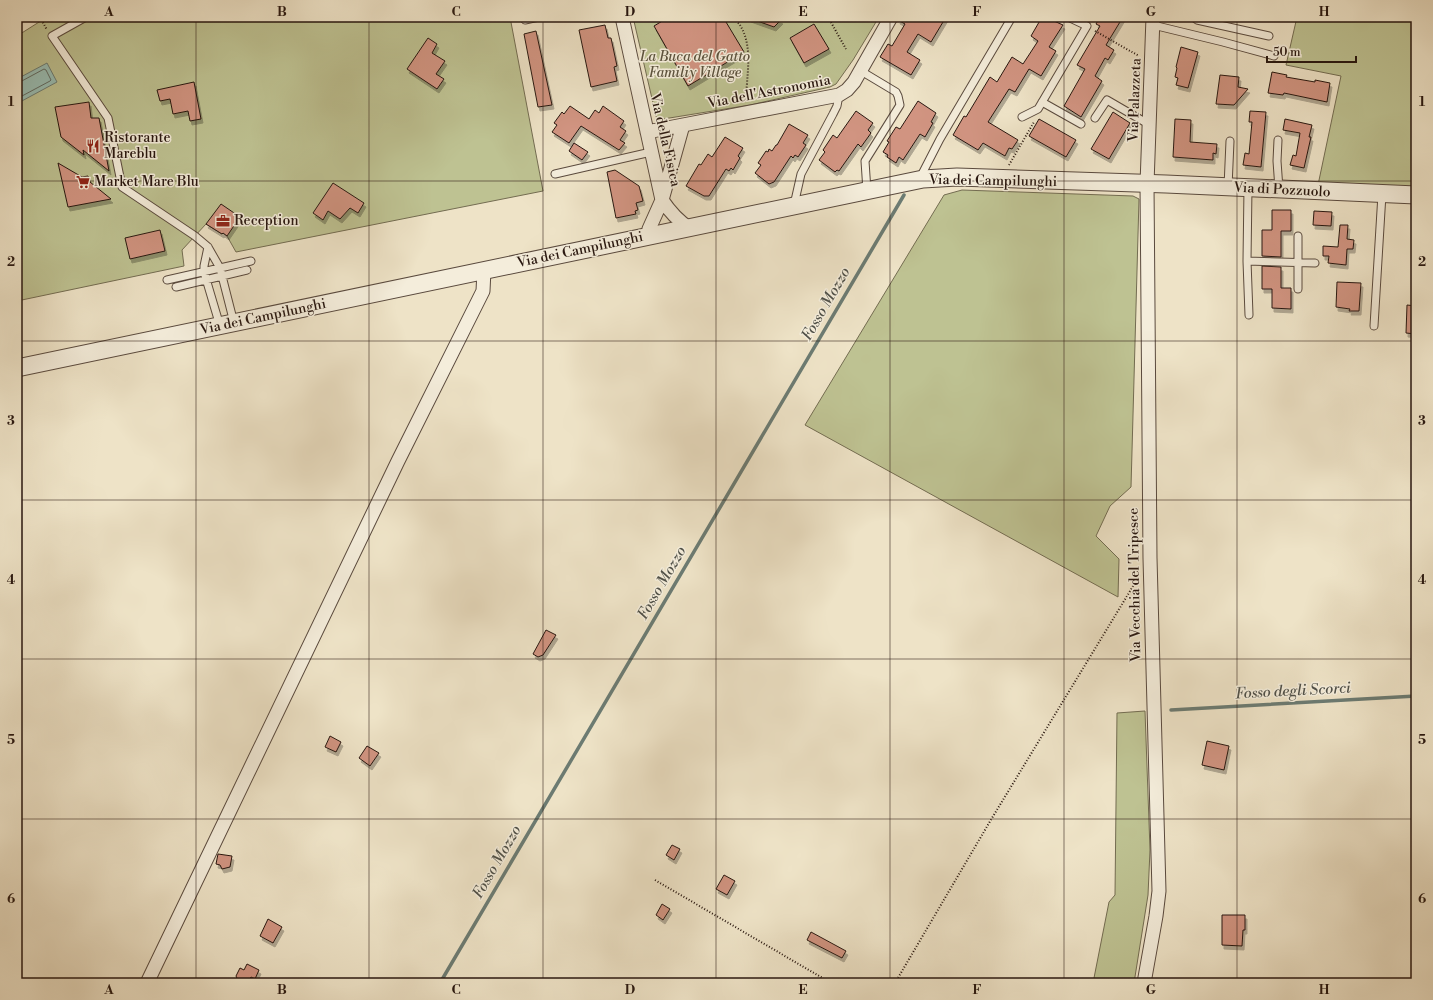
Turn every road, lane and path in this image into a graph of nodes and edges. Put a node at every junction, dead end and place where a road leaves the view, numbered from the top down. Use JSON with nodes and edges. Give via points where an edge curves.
{"nodes":[{"id":1,"x":86,"y":17,"type":"edge"},
{"id":2,"x":539,"y":17,"type":"edge"},
{"id":3,"x":622,"y":17,"type":"edge"},
{"id":4,"x":731,"y":17,"type":"edge"},
{"id":5,"x":828,"y":17,"type":"edge"},
{"id":6,"x":891,"y":17,"type":"edge"},
{"id":7,"x":1012,"y":17,"type":"edge"},
{"id":8,"x":1193,"y":17,"type":"edge"},
{"id":9,"x":1072,"y":18,"type":"edge"},
{"id":10,"x":525,"y":20,"type":"dead end"},
{"id":11,"x":1153,"y":21,"type":"edge"},
{"id":12,"x":1087,"y":26,"type":"junction"},
{"id":13,"x":1269,"y":36,"type":"dead end"},
{"id":14,"x":846,"y":49,"type":"dead end"},
{"id":15,"x":1139,"y":56,"type":"dead end"},
{"id":16,"x":1274,"y":56,"type":"dead end"},
{"id":17,"x":861,"y":71,"type":"junction"},
{"id":18,"x":839,"y":95,"type":"junction"},
{"id":19,"x":1040,"y":106,"type":"junction"},
{"id":20,"x":746,"y":113,"type":"junction"},
{"id":21,"x":1022,"y":117,"type":"dead end"},
{"id":22,"x":1095,"y":118,"type":"dead end"},
{"id":23,"x":683,"y":124,"type":"junction"},
{"id":24,"x":1081,"y":124,"type":"dead end"},
{"id":25,"x":1150,"y":125,"type":"junction"},
{"id":26,"x":647,"y":132,"type":"junction"},
{"id":27,"x":1278,"y":140,"type":"dead end"},
{"id":28,"x":1230,"y":141,"type":"dead end"},
{"id":29,"x":651,"y":152,"type":"junction"},
{"id":30,"x":1009,"y":166,"type":"dead end"},
{"id":31,"x":555,"y":174,"type":"dead end"},
{"id":32,"x":923,"y":180,"type":"junction"},
{"id":33,"x":1147,"y":184,"type":"junction"},
{"id":34,"x":1228,"y":187,"type":"junction"},
{"id":35,"x":1248,"y":188,"type":"junction"},
{"id":36,"x":1279,"y":189,"type":"junction"},
{"id":37,"x":867,"y":191,"type":"junction"},
{"id":38,"x":1382,"y":194,"type":"junction"},
{"id":39,"x":1416,"y":195,"type":"edge"},
{"id":40,"x":662,"y":200,"type":"junction"},
{"id":41,"x":794,"y":206,"type":"junction"},
{"id":42,"x":689,"y":228,"type":"junction"},
{"id":43,"x":649,"y":236,"type":"junction"},
{"id":44,"x":1298,"y":236,"type":"dead end"},
{"id":45,"x":208,"y":247,"type":"junction"},
{"id":46,"x":251,"y":261,"type":"dead end"},
{"id":47,"x":1247,"y":261,"type":"junction"},
{"id":48,"x":1298,"y":262,"type":"junction"},
{"id":49,"x":1315,"y":263,"type":"dead end"},
{"id":50,"x":220,"y":268,"type":"junction"},
{"id":51,"x":247,"y":270,"type":"dead end"},
{"id":52,"x":484,"y":270,"type":"junction"},
{"id":53,"x":204,"y":272,"type":"junction"},
{"id":54,"x":223,"y":276,"type":"junction"},
{"id":55,"x":167,"y":280,"type":"dead end"},
{"id":56,"x":206,"y":280,"type":"junction"},
{"id":57,"x":176,"y":287,"type":"dead end"},
{"id":58,"x":1298,"y":290,"type":"dead end"},
{"id":59,"x":1249,"y":315,"type":"dead end"},
{"id":60,"x":227,"y":324,"type":"junction"},
{"id":61,"x":1374,"y":326,"type":"dead end"},
{"id":62,"x":17,"y":368,"type":"edge"},
{"id":63,"x":1150,"y":558,"type":"junction"},
{"id":64,"x":655,"y":880,"type":"dead end"},
{"id":65,"x":147,"y":983,"type":"edge"},
{"id":66,"x":831,"y":983,"type":"edge"},
{"id":67,"x":895,"y":983,"type":"edge"},
{"id":68,"x":1144,"y":983,"type":"edge"}],
"edges":[{"from":1,"to":45,"type":"lane","via":[[52,36],[108,118],[122,187]]},
{"from":2,"to":10,"type":"lane"},
{"from":3,"to":26,"type":"street","name":"Via della Fisica"},
{"from":4,"to":20,"type":"path","via":[[740,24],[747,41]]},
{"from":5,"to":14,"type":"path"},
{"from":6,"to":17,"type":"street","name":"Via dell'Astronomia"},
{"from":7,"to":32,"type":"lane","via":[[930,157],[923,172]]},
{"from":8,"to":13,"type":"lane"},
{"from":9,"to":12,"type":"lane"},
{"from":11,"to":16,"type":"lane"},
{"from":11,"to":25,"type":"street","name":"Via Palazzeta"},
{"from":12,"to":15,"type":"path"},
{"from":12,"to":19,"type":"lane"},
{"from":17,"to":18,"type":"street","name":"Via dell'Astronomia","via":[[847,90]]},
{"from":17,"to":37,"type":"lane","via":[[896,92],[900,105],[865,161]]},
{"from":18,"to":20,"type":"street","name":"Via dell'Astronomia"},
{"from":18,"to":41,"type":"lane","via":[[837,106],[801,174]]},
{"from":19,"to":21,"type":"lane"},
{"from":19,"to":24,"type":"lane"},
{"from":19,"to":30,"type":"path","via":[[1038,115]]},
{"from":20,"to":23,"type":"street","name":"Via dell'Astronomia"},
{"from":22,"to":25,"type":"lane","via":[[1107,100]]},
{"from":23,"to":26,"type":"street","name":"Via dell'Astronomia"},
{"from":23,"to":40,"type":"street"},
{"from":25,"to":33,"type":"street","name":"Via Palazzeta"},
{"from":26,"to":29,"type":"street","name":"Via della Fisica"},
{"from":27,"to":36,"type":"lane"},
{"from":28,"to":34,"type":"lane"},
{"from":29,"to":31,"type":"lane"},
{"from":29,"to":40,"type":"street","name":"Via della Fisica"},
{"from":32,"to":33,"type":"street","name":"Via dei Campilunghi","via":[[957,177]]},
{"from":32,"to":37,"type":"street","name":"Via dei Campilunghi"},
{"from":33,"to":34,"type":"street","name":"Via di Pozzuolo"},
{"from":33,"to":63,"type":"street","name":"Via Vecchia del Tripesce"},
{"from":34,"to":35,"type":"street","name":"Via di Pozzuolo"},
{"from":35,"to":36,"type":"street","name":"Via di Pozzuolo"},
{"from":35,"to":47,"type":"lane"},
{"from":36,"to":38,"type":"street","name":"Via di Pozzuolo"},
{"from":37,"to":41,"type":"street","name":"Via dei Campilunghi"},
{"from":38,"to":39,"type":"street","name":"Via di Pozzuolo"},
{"from":38,"to":61,"type":"lane"},
{"from":40,"to":42,"type":"street","name":"Via della Fisica","via":[[670,213]]},
{"from":40,"to":43,"type":"street","name":"Via della Fisica","via":[[649,229]]},
{"from":41,"to":42,"type":"street","name":"Via dei Campilunghi"},
{"from":42,"to":43,"type":"street","name":"Via dei Campilunghi"},
{"from":43,"to":52,"type":"street","name":"Via dei Campilunghi"},
{"from":44,"to":48,"type":"lane"},
{"from":45,"to":50,"type":"lane"},
{"from":45,"to":53,"type":"lane"},
{"from":46,"to":50,"type":"lane"},
{"from":47,"to":48,"type":"lane"},
{"from":47,"to":59,"type":"lane"},
{"from":48,"to":49,"type":"lane"},
{"from":48,"to":58,"type":"lane"},
{"from":50,"to":53,"type":"lane"},
{"from":50,"to":54,"type":"lane"},
{"from":51,"to":54,"type":"lane"},
{"from":52,"to":60,"type":"street","name":"Via dei Campilunghi"},
{"from":52,"to":65,"type":"street","via":[[483,291],[398,460]]},
{"from":53,"to":55,"type":"lane"},
{"from":53,"to":56,"type":"lane"},
{"from":54,"to":56,"type":"lane"},
{"from":54,"to":60,"type":"lane"},
{"from":56,"to":57,"type":"lane"},
{"from":56,"to":60,"type":"lane"},
{"from":60,"to":62,"type":"street","name":"Via dei Campilunghi"},
{"from":63,"to":67,"type":"path"},
{"from":63,"to":68,"type":"street","name":"Via Vecchia del Tripesce","via":[[1159,892]]},
{"from":64,"to":66,"type":"path"}]}
